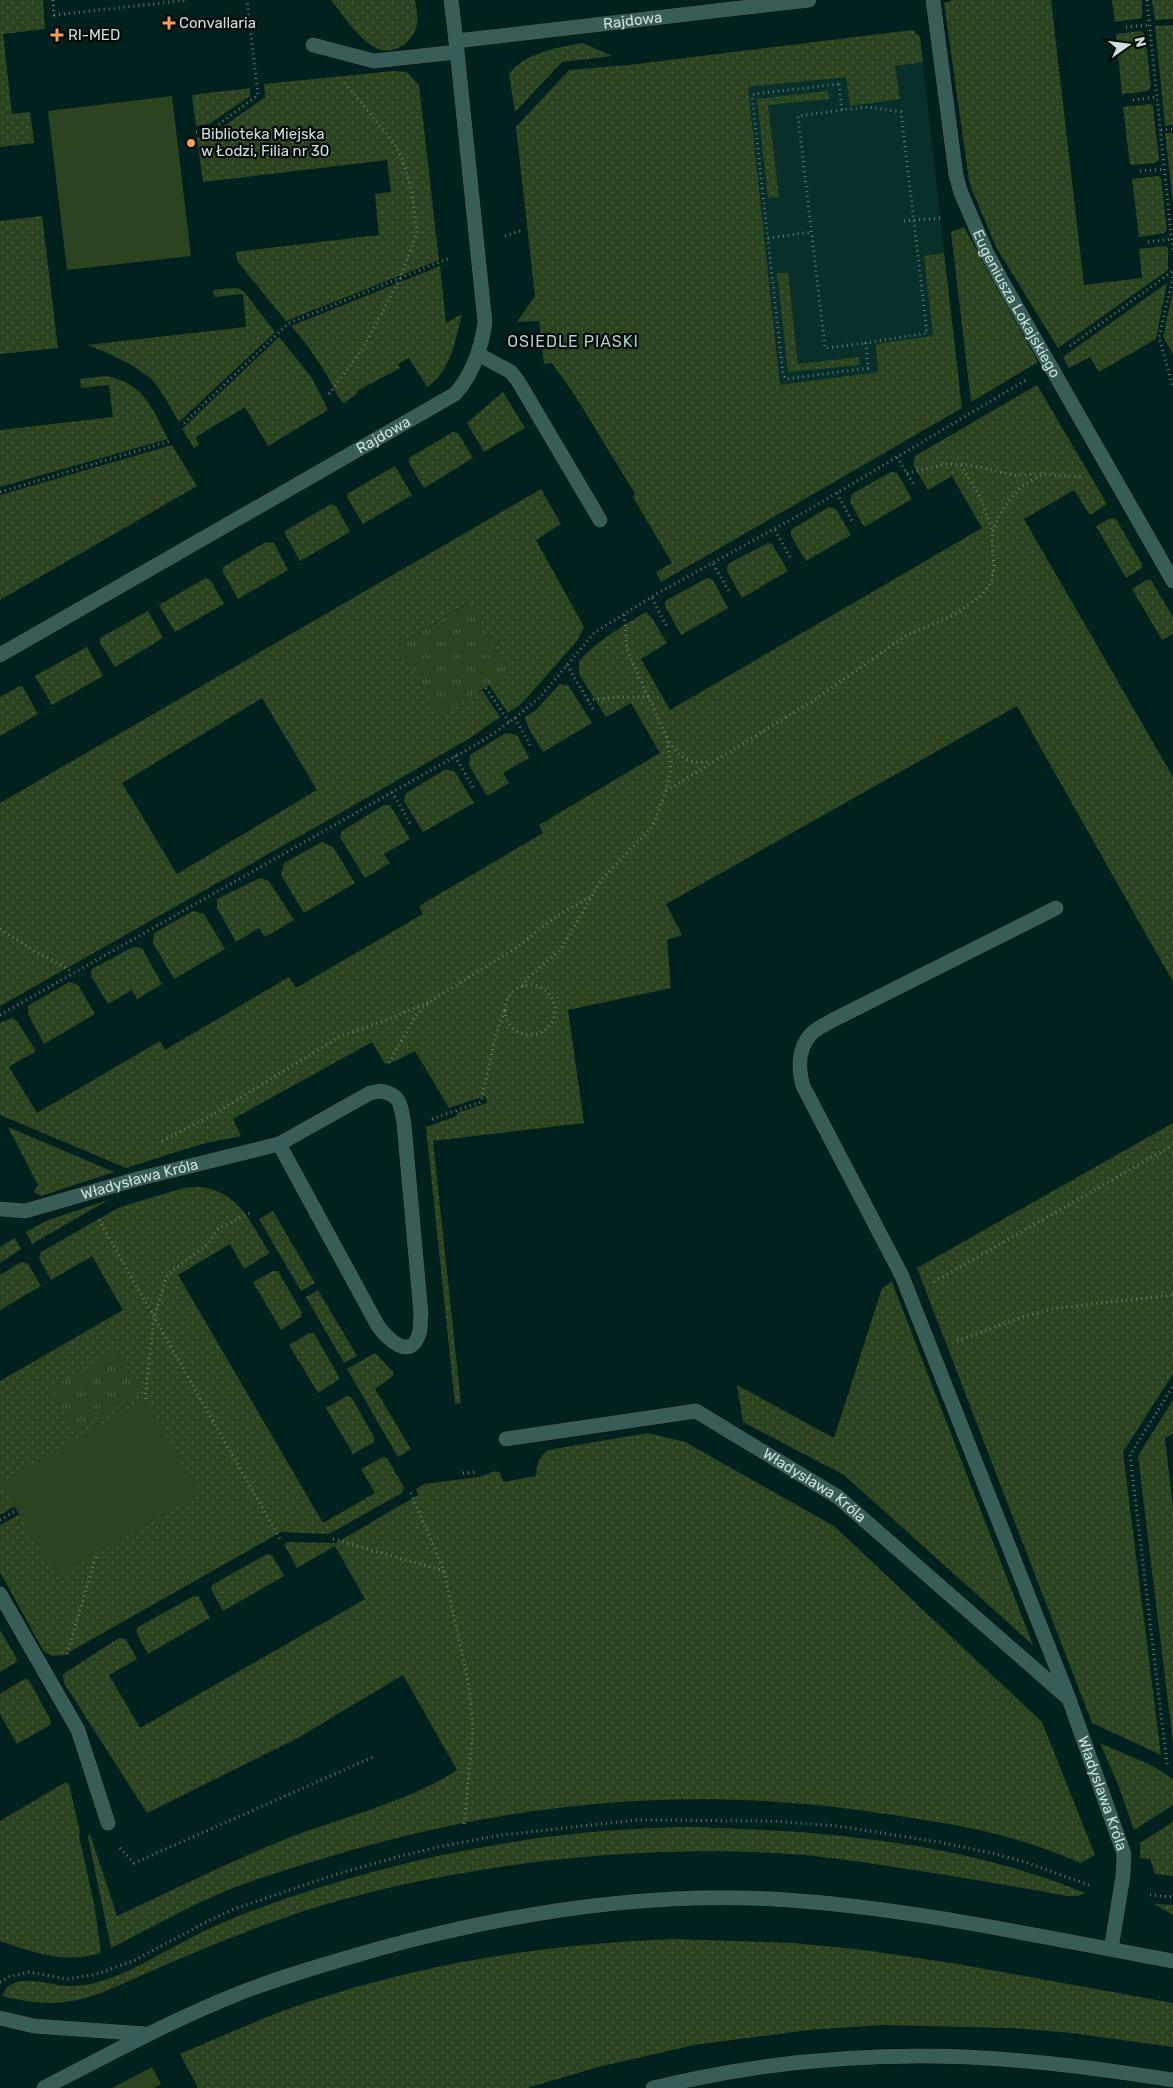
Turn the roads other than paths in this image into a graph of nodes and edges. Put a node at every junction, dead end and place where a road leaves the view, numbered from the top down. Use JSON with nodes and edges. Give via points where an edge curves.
{"nodes":[{"id":1,"x":451,"y":0,"type":"edge"},
{"id":2,"x":809,"y":0,"type":"edge"},
{"id":3,"x":934,"y":0,"type":"edge"},
{"id":4,"x":456,"y":46,"type":"junction"},
{"id":5,"x":319,"y":47,"type":"road end"},
{"id":6,"x":478,"y":354,"type":"junction"},
{"id":7,"x":600,"y":520,"type":"dead end"},
{"id":8,"x":1173,"y":581,"type":"edge"},
{"id":9,"x":0,"y":656,"type":"edge"},
{"id":10,"x":1056,"y":908,"type":"dead end"},
{"id":11,"x":279,"y":1144,"type":"junction"},
{"id":12,"x":0,"y":1209,"type":"edge"},
{"id":13,"x":506,"y":1440,"type":"dead end"},
{"id":14,"x":0,"y":1594,"type":"edge"},
{"id":15,"x":1070,"y":1699,"type":"junction"},
{"id":16,"x":108,"y":1823,"type":"road end"},
{"id":17,"x":1111,"y":1949,"type":"junction"},
{"id":18,"x":1173,"y":1961,"type":"edge"},
{"id":19,"x":0,"y":2018,"type":"edge"},
{"id":20,"x":146,"y":2034,"type":"junction"},
{"id":21,"x":1173,"y":2080,"type":"edge"},
{"id":22,"x":44,"y":2088,"type":"edge"},
{"id":23,"x":653,"y":2088,"type":"edge"}],
"edges":[{"from":1,"to":4,"type":"street","name":"Rajdowa"},
{"from":2,"to":4,"type":"street","name":"Rajdowa"},
{"from":3,"to":8,"type":"street","name":"Eugeniusza Lokajskiego","via":[[961,193],[1003,283]]},
{"from":4,"to":5,"type":"street","via":[[374,61]]},
{"from":4,"to":6,"type":"street","name":"Rajdowa","via":[[485,323]]},
{"from":6,"to":7,"type":"street","via":[[511,372],[518,381]]},
{"from":6,"to":9,"type":"street","name":"Rajdowa","via":[[464,384],[455,394]]},
{"from":10,"to":15,"type":"street","name":"Władysława Króla","via":[[833,1020],[813,1033],[803,1047],[800,1062],[803,1086],[902,1276]]},
{"from":11,"to":11,"type":"street","name":"Władysława Króla","via":[[378,1326],[397,1345],[408,1346],[415,1342],[421,1314],[404,1124],[398,1100],[391,1093],[370,1093]]},
{"from":11,"to":12,"type":"street","name":"Władysława Króla","via":[[25,1211]]},
{"from":13,"to":15,"type":"street","name":"Władysława Króla","via":[[696,1411],[838,1497]]},
{"from":14,"to":16,"type":"street","via":[[78,1730]]},
{"from":15,"to":17,"type":"street","name":"Władysława Króla","via":[[1121,1844],[1124,1865]]},
{"from":17,"to":18,"type":"street"},
{"from":17,"to":20,"type":"street","via":[[843,1906],[698,1897],[628,1901],[479,1924],[387,1946],[240,1993]]},
{"from":19,"to":20,"type":"street","via":[[34,2026]]},
{"from":20,"to":22,"type":"street"},
{"from":21,"to":23,"type":"street","via":[[1053,2063],[920,2056],[766,2067]]}]}
